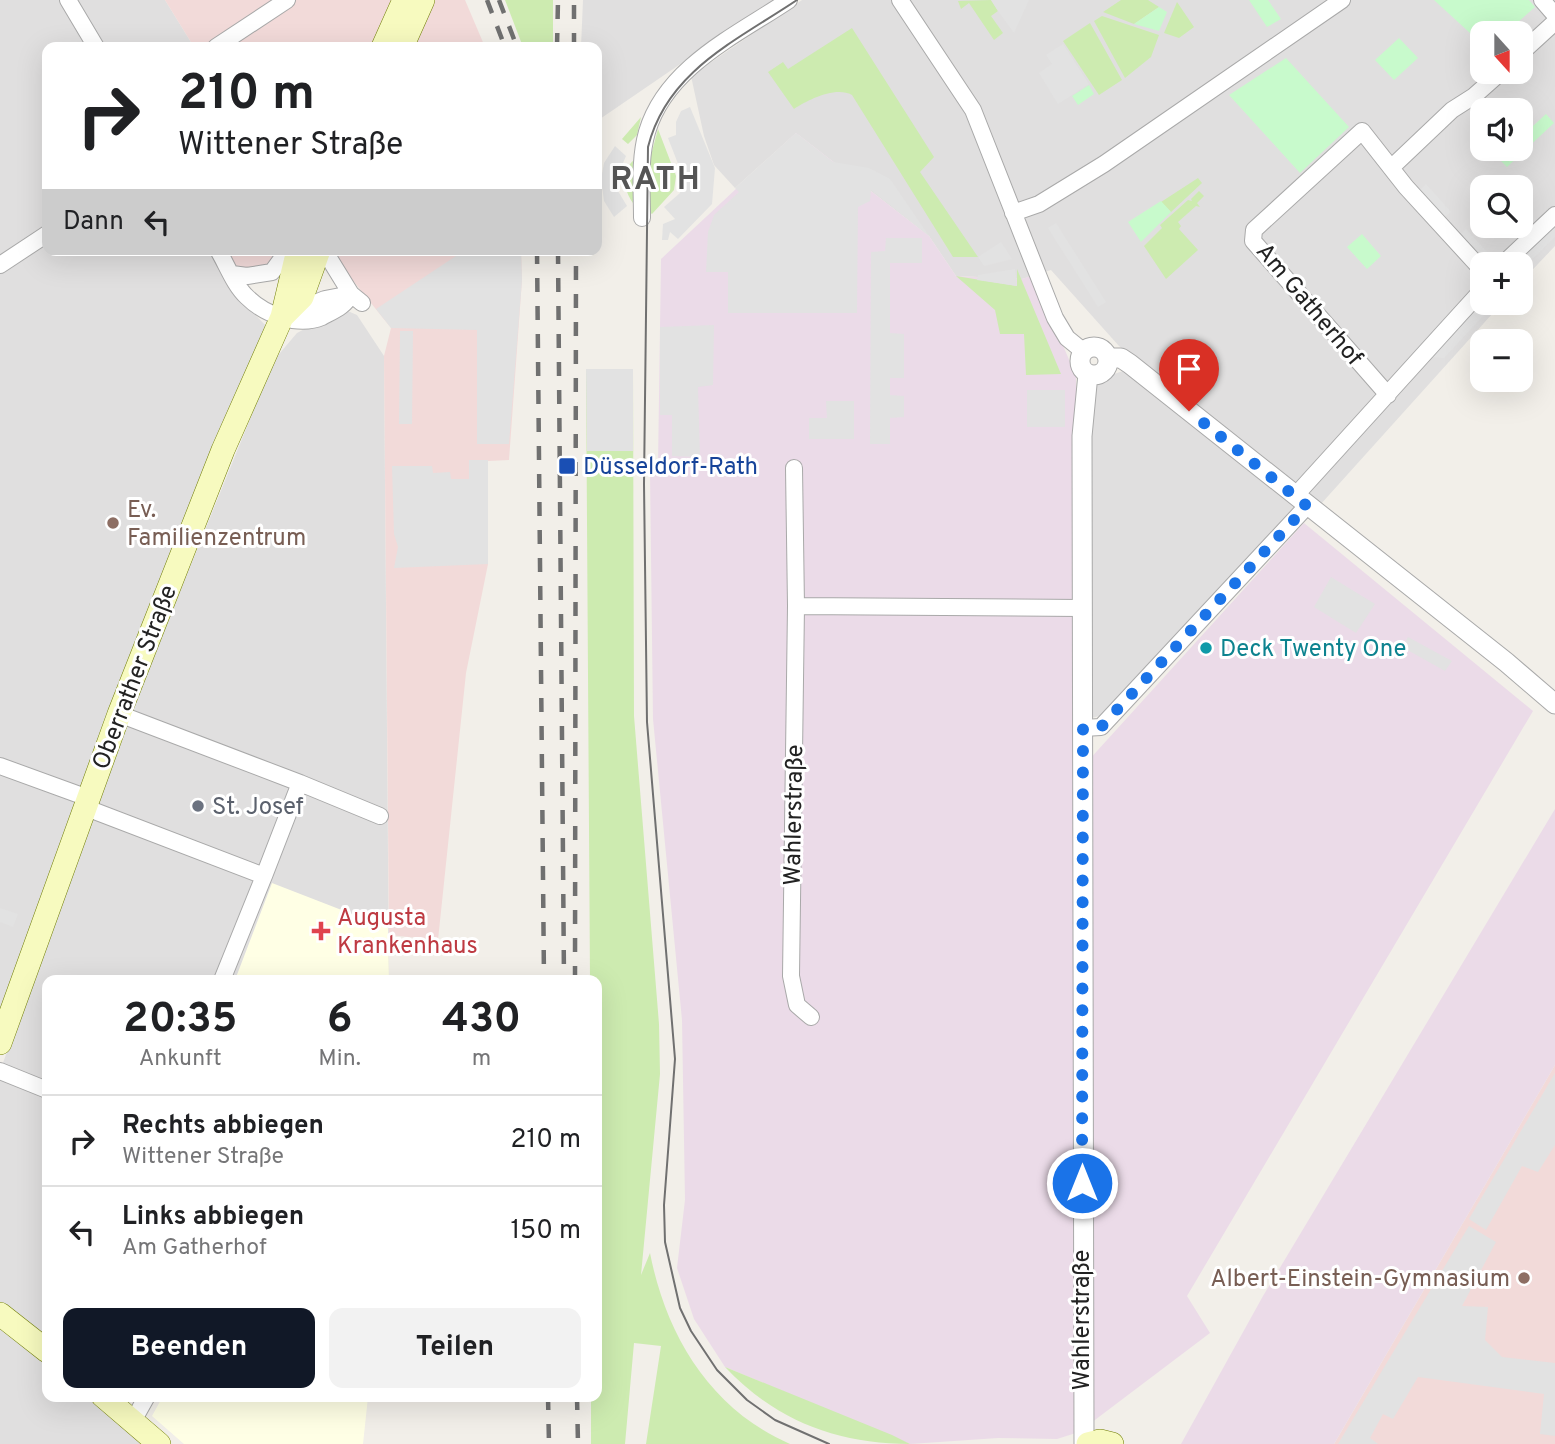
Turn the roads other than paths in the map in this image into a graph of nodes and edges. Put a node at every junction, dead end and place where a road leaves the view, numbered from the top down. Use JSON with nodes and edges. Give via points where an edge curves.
{"nodes":[{"id":1,"x":68,"y":0,"type":"edge"},
{"id":2,"x":287,"y":0,"type":"edge"},
{"id":3,"x":404,"y":0,"type":"edge"},
{"id":4,"x":423,"y":0,"type":"edge"},
{"id":5,"x":789,"y":0,"type":"edge"},
{"id":6,"x":900,"y":0,"type":"edge"},
{"id":7,"x":1342,"y":0,"type":"edge"},
{"id":8,"x":1542,"y":0,"type":"edge"},
{"id":9,"x":1555,"y":15,"type":"edge"},
{"id":10,"x":1555,"y":22,"type":"edge"},
{"id":11,"x":93,"y":42,"type":"edge"},
{"id":12,"x":224,"y":42,"type":"edge"},
{"id":13,"x":385,"y":42,"type":"edge"},
{"id":14,"x":404,"y":42,"type":"edge"},
{"id":15,"x":1533,"y":42,"type":"edge"},
{"id":16,"x":1488,"y":84,"type":"edge"},
{"id":17,"x":1392,"y":166,"type":"junction"},
{"id":18,"x":1013,"y":213,"type":"junction"},
{"id":19,"x":1555,"y":215,"type":"edge"},
{"id":20,"x":642,"y":218,"type":"dead end"},
{"id":21,"x":42,"y":237,"type":"edge"},
{"id":22,"x":1516,"y":252,"type":"edge"},
{"id":23,"x":222,"y":256,"type":"edge"},
{"id":24,"x":284,"y":256,"type":"edge"},
{"id":25,"x":297,"y":256,"type":"edge"},
{"id":26,"x":317,"y":256,"type":"edge"},
{"id":27,"x":328,"y":256,"type":"edge"},
{"id":28,"x":1470,"y":257,"type":"edge"},
{"id":29,"x":0,"y":265,"type":"edge"},
{"id":30,"x":232,"y":274,"type":"junction"},
{"id":31,"x":1470,"y":303,"type":"edge"},
{"id":32,"x":282,"y":317,"type":"junction"},
{"id":33,"x":1083,"y":351,"type":"junction"},
{"id":34,"x":1108,"y":358,"type":"junction"},
{"id":35,"x":1088,"y":374,"type":"junction"},
{"id":36,"x":1388,"y":395,"type":"junction"},
{"id":37,"x":794,"y":468,"type":"dead end"},
{"id":38,"x":1301,"y":501,"type":"junction"},
{"id":39,"x":796,"y":606,"type":"junction"},
{"id":40,"x":1082,"y":608,"type":"junction"},
{"id":41,"x":1555,"y":704,"type":"edge"},
{"id":42,"x":119,"y":714,"type":"junction"},
{"id":43,"x":1083,"y":728,"type":"junction"},
{"id":44,"x":0,"y":766,"type":"edge"},
{"id":45,"x":300,"y":783,"type":"junction"},
{"id":46,"x":86,"y":802,"type":"junction"},
{"id":47,"x":380,"y":816,"type":"dead end"},
{"id":48,"x":264,"y":876,"type":"junction"},
{"id":49,"x":224,"y":975,"type":"edge"},
{"id":50,"x":811,"y":1017,"type":"dead end"},
{"id":51,"x":0,"y":1043,"type":"edge"},
{"id":52,"x":0,"y":1070,"type":"edge"},
{"id":53,"x":42,"y":1088,"type":"edge"},
{"id":54,"x":0,"y":1314,"type":"edge"},
{"id":55,"x":42,"y":1347,"type":"edge"},
{"id":56,"x":110,"y":1402,"type":"edge"},
{"id":57,"x":144,"y":1402,"type":"edge"},
{"id":58,"x":133,"y":1422,"type":"junction"},
{"id":59,"x":159,"y":1444,"type":"edge"},
{"id":60,"x":1086,"y":1444,"type":"edge"},
{"id":61,"x":1112,"y":1444,"type":"edge"}],
"edges":[{"from":1,"to":11,"type":"street"},
{"from":2,"to":12,"type":"street"},
{"from":3,"to":13,"type":"main road"},
{"from":4,"to":14,"type":"main road"},
{"from":5,"to":20,"type":"street","via":[[684,73],[660,102],[644,146]]},
{"from":6,"to":18,"type":"street","via":[[972,110]]},
{"from":7,"to":18,"type":"street","via":[[1104,164],[1039,204]]},
{"from":8,"to":9,"type":"street"},
{"from":10,"to":15,"type":"street"},
{"from":16,"to":17,"type":"street"},
{"from":17,"to":28,"type":"street","name":"Am Gatherhof"},
{"from":17,"to":36,"type":"street","name":"Am Gatherhof","via":[[1363,131],[1254,230],[1253,241]]},
{"from":18,"to":33,"type":"street","via":[[1055,318],[1067,338]]},
{"from":19,"to":22,"type":"street"},
{"from":21,"to":29,"type":"street"},
{"from":23,"to":30,"type":"street"},
{"from":24,"to":30,"type":"street","via":[[272,272]]},
{"from":25,"to":32,"type":"main road"},
{"from":26,"to":32,"type":"main road","via":[[302,297]]},
{"from":27,"to":32,"type":"street","via":[[357,298],[326,299]]},
{"from":30,"to":32,"type":"street","via":[[247,298]]},
{"from":31,"to":36,"type":"street"},
{"from":32,"to":42,"type":"main road","name":"Oberrather Straße","via":[[223,450]]},
{"from":33,"to":34,"type":"street","via":[[1100,348]]},
{"from":33,"to":35,"type":"street","via":[[1080,364]]},
{"from":34,"to":35,"type":"street","via":[[1105,371]]},
{"from":34,"to":38,"type":"street","via":[[1121,358]]},
{"from":35,"to":40,"type":"street","name":"Wahlerstraße","via":[[1082,436]]},
{"from":36,"to":38,"type":"street"},
{"from":37,"to":39,"type":"street","name":"Wahlerstraße"},
{"from":38,"to":41,"type":"street"},
{"from":38,"to":43,"type":"street","via":[[1101,727]]},
{"from":39,"to":40,"type":"street"},
{"from":39,"to":50,"type":"street","name":"Wahlerstraße","via":[[791,976],[797,1005]]},
{"from":40,"to":43,"type":"street","name":"Wahlerstraße"},
{"from":42,"to":45,"type":"street"},
{"from":42,"to":46,"type":"main road","name":"Oberrather Straße"},
{"from":43,"to":60,"type":"street","name":"Wahlerstraße"},
{"from":44,"to":46,"type":"street"},
{"from":45,"to":47,"type":"street"},
{"from":45,"to":48,"type":"street"},
{"from":46,"to":48,"type":"street"},
{"from":46,"to":51,"type":"main road","name":"Oberrather Straße"},
{"from":48,"to":49,"type":"street"},
{"from":52,"to":53,"type":"street"},
{"from":54,"to":55,"type":"main road"},
{"from":56,"to":58,"type":"main road"},
{"from":57,"to":58,"type":"street"},
{"from":58,"to":59,"type":"main road"},
{"from":60,"to":61,"type":"main road"}]}
